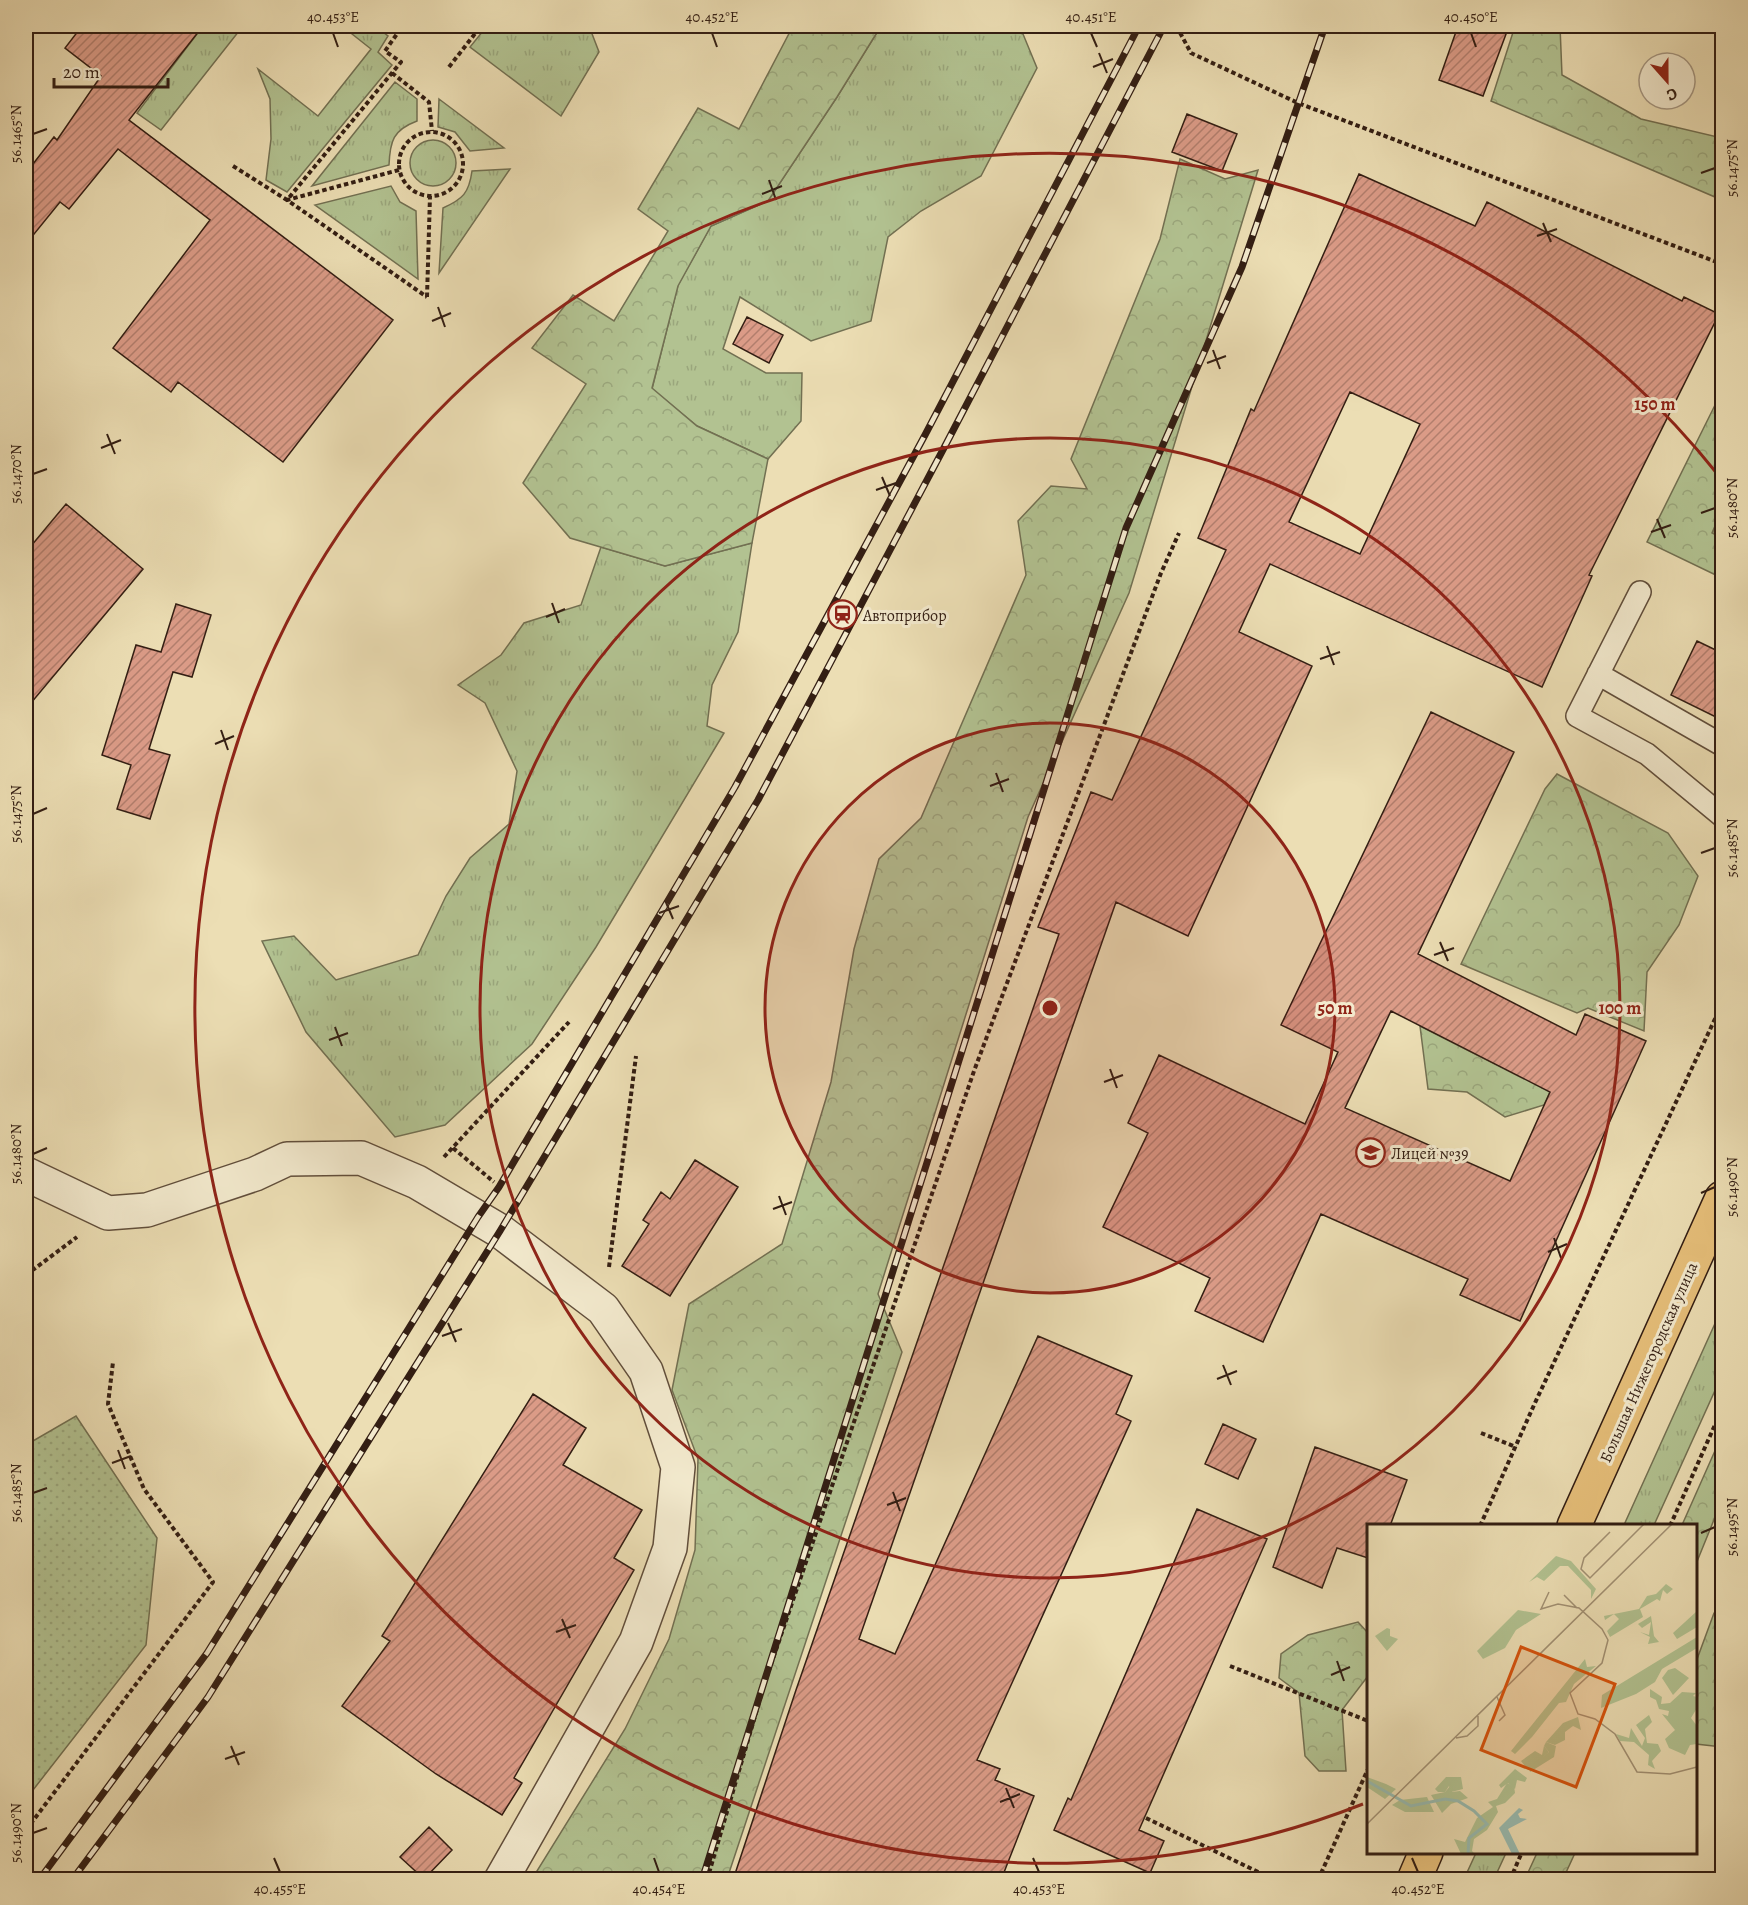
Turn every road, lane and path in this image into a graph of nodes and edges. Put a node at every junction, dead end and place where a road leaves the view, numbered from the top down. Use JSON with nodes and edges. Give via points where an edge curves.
{"nodes":[{"id":1,"x":482,"y":26,"type":"edge"},
{"id":2,"x":1179,"y":26,"type":"edge"},
{"id":3,"x":399,"y":31,"type":"dead end"},
{"id":4,"x":449,"y":67,"type":"dead end"},
{"id":5,"x":392,"y":73,"type":"junction"},
{"id":6,"x":432,"y":131,"type":"junction"},
{"id":7,"x":233,"y":166,"type":"dead end"},
{"id":8,"x":399,"y":170,"type":"junction"},
{"id":9,"x":430,"y":196,"type":"junction"},
{"id":10,"x":287,"y":200,"type":"junction"},
{"id":11,"x":1722,"y":264,"type":"edge"},
{"id":12,"x":1179,"y":533,"type":"dead end"},
{"id":13,"x":1640,"y":592,"type":"dead end"},
{"id":14,"x":1598,"y":674,"type":"junction"},
{"id":15,"x":1722,"y":745,"type":"edge"},
{"id":16,"x":1722,"y":816,"type":"edge"},
{"id":17,"x":1722,"y":1004,"type":"edge"},
{"id":18,"x":570,"y":1022,"type":"dead end"},
{"id":19,"x":636,"y":1056,"type":"dead end"},
{"id":20,"x":26,"y":1174,"type":"edge"},
{"id":21,"x":417,"y":1182,"type":"junction"},
{"id":22,"x":1722,"y":1198,"type":"edge"},
{"id":23,"x":108,"y":1213,"type":"junction"},
{"id":24,"x":26,"y":1275,"type":"edge"},
{"id":25,"x":603,"y":1309,"type":"junction"},
{"id":26,"x":113,"y":1362,"type":"dead end"},
{"id":27,"x":1722,"y":1409,"type":"edge"},
{"id":28,"x":1481,"y":1433,"type":"dead end"},
{"id":29,"x":1516,"y":1447,"type":"junction"},
{"id":30,"x":1481,"y":1524,"type":"edge"},
{"id":31,"x":1575,"y":1524,"type":"edge"},
{"id":32,"x":1671,"y":1524,"type":"edge"},
{"id":33,"x":1230,"y":1666,"type":"dead end"},
{"id":34,"x":1367,"y":1721,"type":"edge"},
{"id":35,"x":1367,"y":1771,"type":"edge"},
{"id":36,"x":1146,"y":1818,"type":"dead end"},
{"id":37,"x":26,"y":1830,"type":"edge"},
{"id":38,"x":1425,"y":1854,"type":"edge"},
{"id":39,"x":1521,"y":1854,"type":"edge"},
{"id":40,"x":501,"y":1880,"type":"edge"},
{"id":41,"x":707,"y":1880,"type":"edge"},
{"id":42,"x":1275,"y":1880,"type":"edge"},
{"id":43,"x":1318,"y":1880,"type":"edge"},
{"id":44,"x":1414,"y":1880,"type":"edge"},
{"id":45,"x":1510,"y":1880,"type":"edge"}],
"edges":[{"from":1,"to":4,"type":"path"},
{"from":2,"to":11,"type":"path","via":[[1191,53],[1298,103]]},
{"from":3,"to":5,"type":"path","via":[[385,51],[401,62]]},
{"from":5,"to":6,"type":"path","via":[[429,102]]},
{"from":5,"to":10,"type":"path"},
{"from":6,"to":8,"type":"path","via":[[413,136],[401,151]]},
{"from":6,"to":9,"type":"path","via":[[446,134],[464,156],[463,172],[456,184],[445,194]]},
{"from":7,"to":10,"type":"path"},
{"from":8,"to":9,"type":"path","via":[[410,189]]},
{"from":8,"to":10,"type":"path"},
{"from":9,"to":10,"type":"path","via":[[427,297]]},
{"from":12,"to":41,"type":"path","via":[[974,1071],[765,1682]]},
{"from":13,"to":14,"type":"lane"},
{"from":14,"to":15,"type":"lane"},
{"from":14,"to":16,"type":"lane","via":[[1577,716],[1647,754]]},
{"from":17,"to":29,"type":"path"},
{"from":18,"to":21,"type":"path"},
{"from":19,"to":25,"type":"path"},
{"from":20,"to":23,"type":"street"},
{"from":21,"to":23,"type":"street","via":[[361,1158],[287,1159],[255,1174],[147,1210]]},
{"from":21,"to":25,"type":"street","via":[[500,1231]]},
{"from":22,"to":31,"type":"main road","name":"Большая Нижегородская улица"},
{"from":23,"to":24,"type":"path"},
{"from":25,"to":40,"type":"street","via":[[646,1371],[678,1467],[670,1548],[636,1642]]},
{"from":26,"to":37,"type":"path","via":[[108,1404],[144,1489],[213,1582]]},
{"from":27,"to":32,"type":"path"},
{"from":28,"to":29,"type":"path"},
{"from":29,"to":30,"type":"path"},
{"from":33,"to":34,"type":"path"},
{"from":35,"to":43,"type":"path"},
{"from":36,"to":42,"type":"path"},
{"from":38,"to":44,"type":"main road"},
{"from":39,"to":45,"type":"path"}]}
